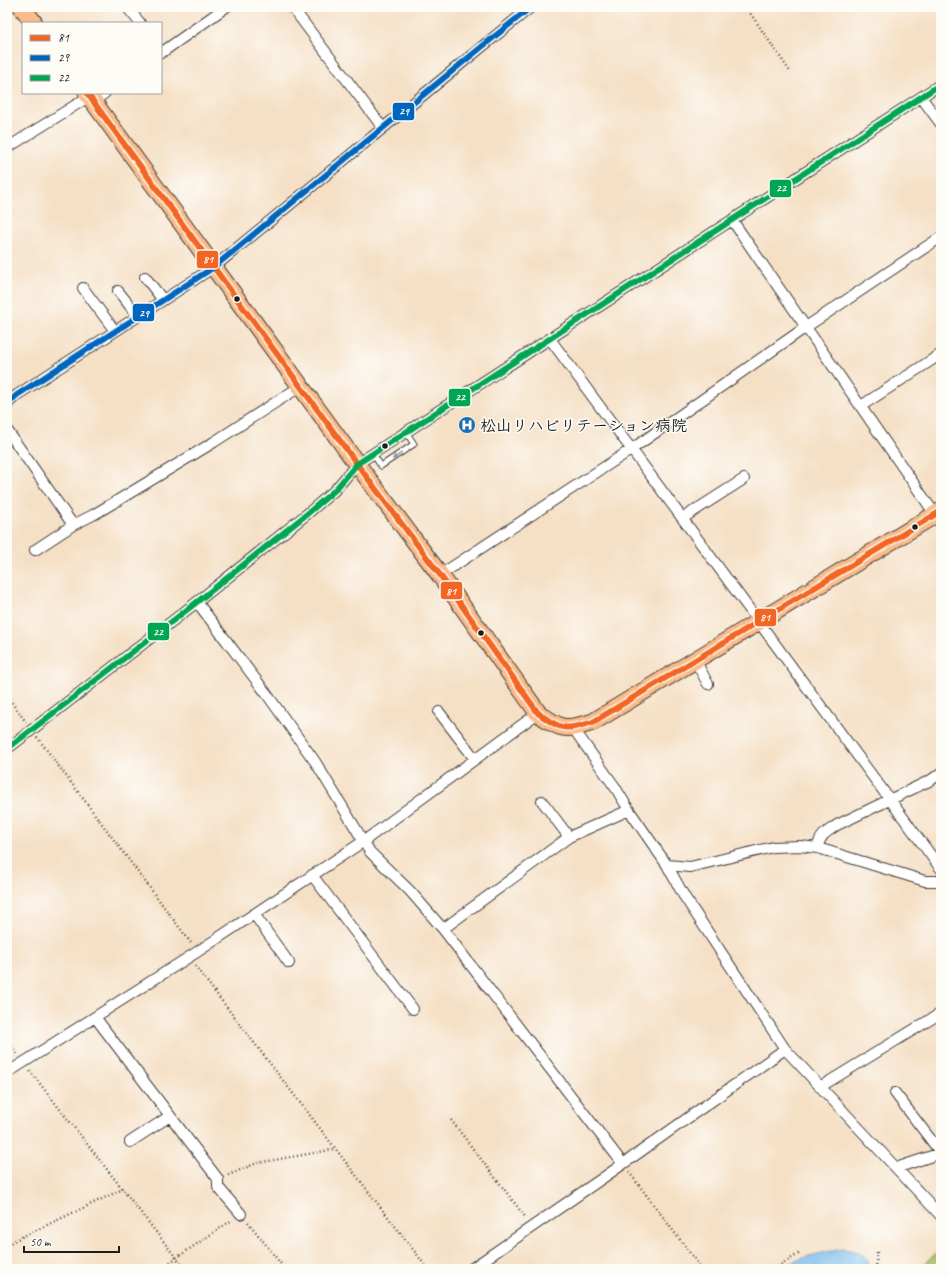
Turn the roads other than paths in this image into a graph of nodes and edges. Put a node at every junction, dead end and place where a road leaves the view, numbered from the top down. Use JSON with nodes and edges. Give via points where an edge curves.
{"nodes":[{"id":1,"x":22,"y":7,"type":"edge"},
{"id":2,"x":127,"y":7,"type":"edge"},
{"id":3,"x":226,"y":7,"type":"edge"},
{"id":4,"x":292,"y":7,"type":"edge"},
{"id":5,"x":531,"y":7,"type":"edge"},
{"id":6,"x":33,"y":22,"type":"edge"},
{"id":7,"x":139,"y":22,"type":"edge"},
{"id":8,"x":162,"y":52,"type":"edge"},
{"id":9,"x":941,"y":84,"type":"edge"},
{"id":10,"x":94,"y":96,"type":"edge"},
{"id":11,"x":921,"y":97,"type":"junction"},
{"id":12,"x":941,"y":124,"type":"edge"},
{"id":13,"x":383,"y":128,"type":"junction"},
{"id":14,"x":7,"y":148,"type":"edge"},
{"id":15,"x":732,"y":220,"type":"junction"},
{"id":16,"x":941,"y":237,"type":"edge"},
{"id":17,"x":214,"y":267,"type":"junction"},
{"id":18,"x":145,"y":277,"type":"dead end"},
{"id":19,"x":83,"y":288,"type":"dead end"},
{"id":20,"x":118,"y":291,"type":"dead end"},
{"id":21,"x":163,"y":300,"type":"junction"},
{"id":22,"x":138,"y":316,"type":"junction"},
{"id":23,"x":806,"y":327,"type":"junction"},
{"id":24,"x":115,"y":331,"type":"junction"},
{"id":25,"x":550,"y":339,"type":"junction"},
{"id":26,"x":941,"y":354,"type":"edge"},
{"id":27,"x":301,"y":386,"type":"junction"},
{"id":28,"x":7,"y":404,"type":"edge"},
{"id":29,"x":861,"y":406,"type":"junction"},
{"id":30,"x":7,"y":430,"type":"edge"},
{"id":31,"x":406,"y":432,"type":"junction"},
{"id":32,"x":632,"y":449,"type":"junction"},
{"id":33,"x":373,"y":454,"type":"junction"},
{"id":34,"x":357,"y":464,"type":"junction"},
{"id":35,"x":744,"y":479,"type":"dead end"},
{"id":36,"x":939,"y":516,"type":"edge"},
{"id":37,"x":683,"y":518,"type":"junction"},
{"id":38,"x":73,"y":524,"type":"junction"},
{"id":39,"x":34,"y":550,"type":"dead end"},
{"id":40,"x":440,"y":574,"type":"junction"},
{"id":41,"x":197,"y":602,"type":"junction"},
{"id":42,"x":758,"y":621,"type":"junction"},
{"id":43,"x":696,"y":660,"type":"junction"},
{"id":44,"x":708,"y":684,"type":"dead end"},
{"id":45,"x":439,"y":712,"type":"dead end"},
{"id":46,"x":538,"y":713,"type":"junction"},
{"id":47,"x":573,"y":728,"type":"junction"},
{"id":48,"x":7,"y":749,"type":"edge"},
{"id":49,"x":475,"y":759,"type":"junction"},
{"id":50,"x":941,"y":773,"type":"edge"},
{"id":51,"x":890,"y":800,"type":"junction"},
{"id":52,"x":542,"y":801,"type":"dead end"},
{"id":53,"x":629,"y":810,"type":"junction"},
{"id":54,"x":569,"y":837,"type":"junction"},
{"id":55,"x":364,"y":841,"type":"junction"},
{"id":56,"x":818,"y":848,"type":"junction"},
{"id":57,"x":667,"y":865,"type":"junction"},
{"id":58,"x":941,"y":868,"type":"edge"},
{"id":59,"x":312,"y":875,"type":"junction"},
{"id":60,"x":941,"y":881,"type":"edge"},
{"id":61,"x":254,"y":914,"type":"junction"},
{"id":62,"x":443,"y":929,"type":"junction"},
{"id":63,"x":289,"y":963,"type":"dead end"},
{"id":64,"x":413,"y":1009,"type":"dead end"},
{"id":65,"x":941,"y":1012,"type":"edge"},
{"id":66,"x":95,"y":1017,"type":"junction"},
{"id":67,"x":785,"y":1049,"type":"junction"},
{"id":68,"x":7,"y":1073,"type":"edge"},
{"id":69,"x":820,"y":1086,"type":"junction"},
{"id":70,"x":895,"y":1093,"type":"dead end"},
{"id":71,"x":170,"y":1116,"type":"junction"},
{"id":72,"x":130,"y":1142,"type":"dead end"},
{"id":73,"x":941,"y":1153,"type":"edge"},
{"id":74,"x":624,"y":1164,"type":"junction"},
{"id":75,"x":896,"y":1168,"type":"junction"},
{"id":76,"x":241,"y":1214,"type":"road end"},
{"id":77,"x":941,"y":1216,"type":"edge"},
{"id":78,"x":472,"y":1269,"type":"edge"}],
"edges":[{"from":1,"to":6,"type":"main road"},
{"from":2,"to":7,"type":"street"},
{"from":3,"to":8,"type":"street"},
{"from":4,"to":13,"type":"street"},
{"from":5,"to":13,"type":"street"},
{"from":9,"to":11,"type":"street"},
{"from":10,"to":14,"type":"street"},
{"from":10,"to":17,"type":"main road"},
{"from":11,"to":12,"type":"street"},
{"from":11,"to":15,"type":"street"},
{"from":13,"to":17,"type":"street"},
{"from":15,"to":23,"type":"street"},
{"from":15,"to":25,"type":"street"},
{"from":16,"to":23,"type":"street"},
{"from":17,"to":21,"type":"street"},
{"from":17,"to":27,"type":"main road"},
{"from":18,"to":21,"type":"street"},
{"from":19,"to":24,"type":"street"},
{"from":20,"to":22,"type":"street"},
{"from":21,"to":22,"type":"street"},
{"from":22,"to":24,"type":"street"},
{"from":23,"to":29,"type":"street"},
{"from":23,"to":32,"type":"street"},
{"from":24,"to":28,"type":"street"},
{"from":25,"to":31,"type":"street"},
{"from":25,"to":32,"type":"street"},
{"from":26,"to":29,"type":"street"},
{"from":27,"to":34,"type":"main road"},
{"from":27,"to":38,"type":"street","via":[[116,502]]},
{"from":29,"to":36,"type":"street"},
{"from":30,"to":38,"type":"street"},
{"from":31,"to":33,"type":"street"},
{"from":31,"to":33,"type":"lane","one_way":true,"via":[[414,444],[382,466]]},
{"from":32,"to":37,"type":"street"},
{"from":32,"to":40,"type":"street"},
{"from":33,"to":34,"type":"street"},
{"from":34,"to":40,"type":"main road"},
{"from":34,"to":41,"type":"street","via":[[335,490]]},
{"from":35,"to":37,"type":"street"},
{"from":36,"to":42,"type":"main road"},
{"from":37,"to":42,"type":"street"},
{"from":38,"to":39,"type":"street"},
{"from":40,"to":46,"type":"main road"},
{"from":41,"to":48,"type":"street"},
{"from":41,"to":55,"type":"street","via":[[316,763]]},
{"from":42,"to":43,"type":"main road"},
{"from":42,"to":51,"type":"street"},
{"from":43,"to":44,"type":"street"},
{"from":43,"to":47,"type":"main road","via":[[593,722]]},
{"from":45,"to":49,"type":"street"},
{"from":46,"to":47,"type":"main road","via":[[558,727]]},
{"from":46,"to":49,"type":"street"},
{"from":47,"to":53,"type":"street"},
{"from":49,"to":55,"type":"street"},
{"from":50,"to":51,"type":"street"},
{"from":51,"to":56,"type":"street","via":[[837,824],[818,841]]},
{"from":51,"to":58,"type":"street"},
{"from":52,"to":54,"type":"street"},
{"from":53,"to":54,"type":"street"},
{"from":53,"to":57,"type":"street"},
{"from":54,"to":62,"type":"street"},
{"from":55,"to":59,"type":"street"},
{"from":55,"to":62,"type":"street","via":[[370,852]]},
{"from":56,"to":57,"type":"street","via":[[773,847],[690,866]]},
{"from":56,"to":60,"type":"street","via":[[925,881]]},
{"from":57,"to":67,"type":"street","via":[[684,896]]},
{"from":59,"to":61,"type":"street"},
{"from":59,"to":64,"type":"street"},
{"from":61,"to":63,"type":"street"},
{"from":61,"to":66,"type":"street"},
{"from":62,"to":74,"type":"street"},
{"from":65,"to":69,"type":"street"},
{"from":66,"to":68,"type":"street"},
{"from":66,"to":71,"type":"street"},
{"from":67,"to":69,"type":"street"},
{"from":67,"to":74,"type":"street"},
{"from":69,"to":75,"type":"street"},
{"from":70,"to":73,"type":"street"},
{"from":71,"to":72,"type":"street"},
{"from":71,"to":76,"type":"street","via":[[218,1179],[218,1187]]},
{"from":73,"to":75,"type":"street"},
{"from":74,"to":78,"type":"street"},
{"from":75,"to":77,"type":"street"}]}
